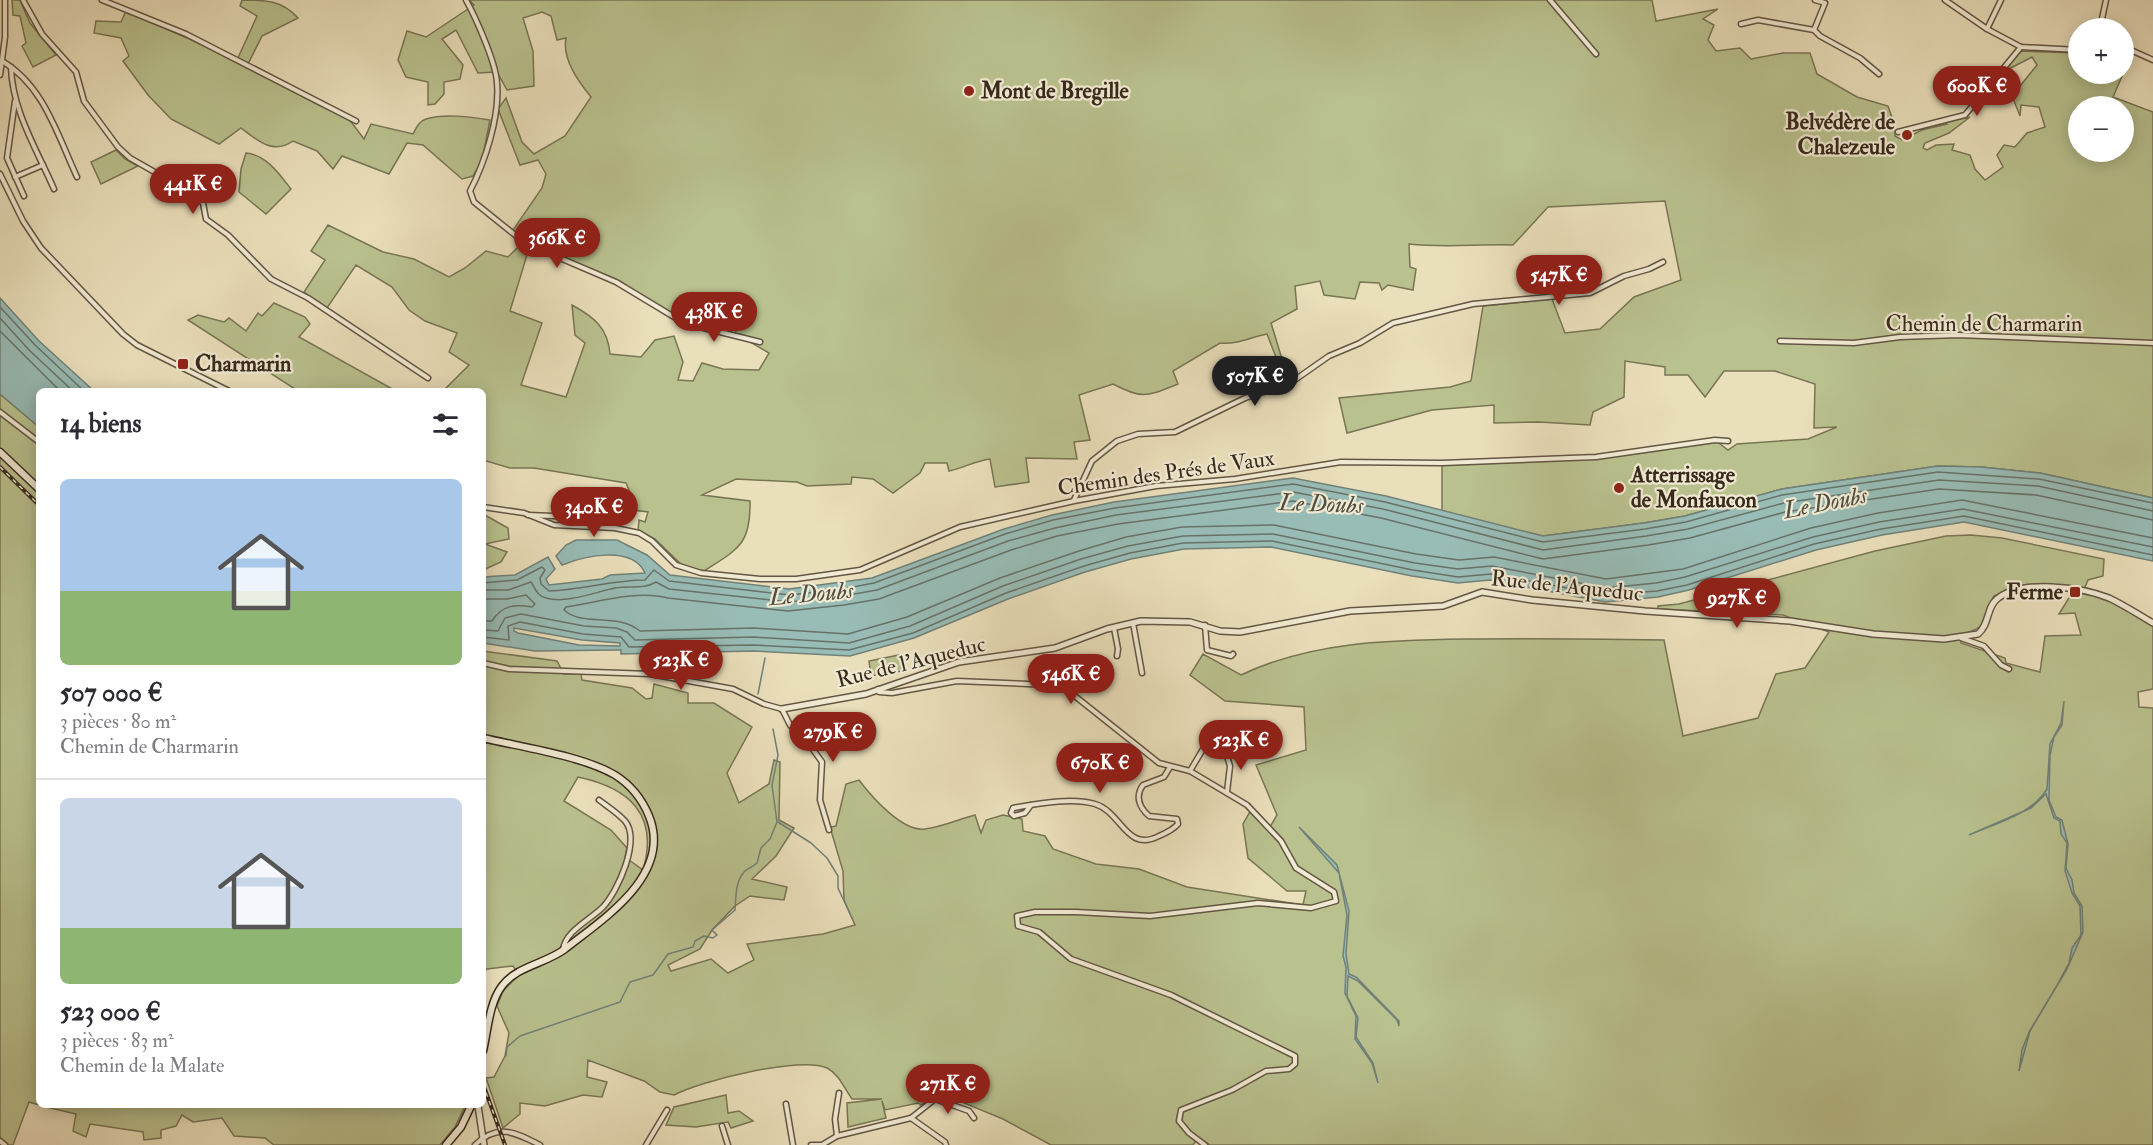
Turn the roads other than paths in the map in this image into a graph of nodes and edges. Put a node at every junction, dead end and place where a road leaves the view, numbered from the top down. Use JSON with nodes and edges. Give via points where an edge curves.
{"nodes":[{"id":1,"x":5,"y":0,"type":"edge"},
{"id":2,"x":23,"y":0,"type":"edge"},
{"id":3,"x":102,"y":0,"type":"edge"},
{"id":4,"x":466,"y":0,"type":"edge"},
{"id":5,"x":1551,"y":0,"type":"edge"},
{"id":6,"x":1815,"y":0,"type":"edge"},
{"id":7,"x":1945,"y":0,"type":"edge"},
{"id":8,"x":2001,"y":0,"type":"edge"},
{"id":9,"x":2106,"y":0,"type":"edge"},
{"id":10,"x":2102,"y":18,"type":"edge"},
{"id":11,"x":1741,"y":24,"type":"dead end"},
{"id":12,"x":1987,"y":28,"type":"junction"},
{"id":13,"x":1814,"y":30,"type":"junction"},
{"id":14,"x":2021,"y":47,"type":"junction"},
{"id":15,"x":2068,"y":49,"type":"edge"},
{"id":16,"x":2134,"y":51,"type":"edge"},
{"id":17,"x":1596,"y":54,"type":"dead end"},
{"id":18,"x":2153,"y":60,"type":"edge"},
{"id":19,"x":2,"y":61,"type":"junction"},
{"id":20,"x":10,"y":66,"type":"junction"},
{"id":21,"x":1879,"y":74,"type":"dead end"},
{"id":22,"x":0,"y":75,"type":"edge"},
{"id":23,"x":1954,"y":78,"type":"dead end"},
{"id":24,"x":1979,"y":97,"type":"junction"},
{"id":25,"x":15,"y":100,"type":"junction"},
{"id":26,"x":356,"y":122,"type":"dead end"},
{"id":27,"x":1898,"y":132,"type":"dead end"},
{"id":28,"x":43,"y":165,"type":"junction"},
{"id":29,"x":0,"y":174,"type":"edge"},
{"id":30,"x":15,"y":177,"type":"junction"},
{"id":31,"x":77,"y":177,"type":"dead end"},
{"id":32,"x":54,"y":189,"type":"dead end"},
{"id":33,"x":24,"y":196,"type":"dead end"},
{"id":34,"x":1663,"y":262,"type":"dead end"},
{"id":35,"x":1780,"y":341,"type":"dead end"},
{"id":36,"x":760,"y":342,"type":"dead end"},
{"id":37,"x":2153,"y":343,"type":"edge"},
{"id":38,"x":428,"y":378,"type":"dead end"},
{"id":39,"x":223,"y":388,"type":"edge"},
{"id":40,"x":0,"y":412,"type":"edge"},
{"id":41,"x":36,"y":440,"type":"edge"},
{"id":42,"x":1728,"y":441,"type":"dead end"},
{"id":43,"x":0,"y":452,"type":"edge"},
{"id":44,"x":36,"y":486,"type":"edge"},
{"id":45,"x":1074,"y":501,"type":"junction"},
{"id":46,"x":486,"y":508,"type":"edge"},
{"id":47,"x":528,"y":515,"type":"junction"},
{"id":48,"x":601,"y":518,"type":"dead end"},
{"id":49,"x":1133,"y":623,"type":"junction"},
{"id":50,"x":2153,"y":623,"type":"edge"},
{"id":51,"x":1204,"y":625,"type":"junction"},
{"id":52,"x":1114,"y":628,"type":"junction"},
{"id":53,"x":1961,"y":639,"type":"junction"},
{"id":54,"x":1233,"y":654,"type":"dead end"},
{"id":55,"x":1117,"y":656,"type":"dead end"},
{"id":56,"x":486,"y":664,"type":"edge"},
{"id":57,"x":2009,"y":669,"type":"dead end"},
{"id":58,"x":1142,"y":673,"type":"dead end"},
{"id":59,"x":877,"y":689,"type":"junction"},
{"id":60,"x":782,"y":709,"type":"junction"},
{"id":61,"x":1210,"y":730,"type":"dead end"},
{"id":62,"x":486,"y":739,"type":"edge"},
{"id":63,"x":1226,"y":753,"type":"dead end"},
{"id":64,"x":1170,"y":767,"type":"junction"},
{"id":65,"x":1190,"y":771,"type":"junction"},
{"id":66,"x":1227,"y":792,"type":"junction"},
{"id":67,"x":599,"y":800,"type":"dead end"},
{"id":68,"x":1032,"y":805,"type":"junction"},
{"id":69,"x":829,"y":830,"type":"dead end"},
{"id":70,"x":562,"y":950,"type":"junction"},
{"id":71,"x":486,"y":1038,"type":"edge"},
{"id":72,"x":839,"y":1093,"type":"dead end"},
{"id":73,"x":786,"y":1104,"type":"dead end"},
{"id":74,"x":470,"y":1108,"type":"edge"},
{"id":75,"x":478,"y":1108,"type":"edge"},
{"id":76,"x":667,"y":1110,"type":"dead end"},
{"id":77,"x":911,"y":1118,"type":"junction"},
{"id":78,"x":974,"y":1118,"type":"dead end"},
{"id":79,"x":722,"y":1126,"type":"dead end"},
{"id":80,"x":482,"y":1136,"type":"junction"},
{"id":81,"x":837,"y":1136,"type":"junction"},
{"id":82,"x":0,"y":1141,"type":"edge"},
{"id":83,"x":4,"y":1145,"type":"edge"},
{"id":84,"x":446,"y":1145,"type":"edge"},
{"id":85,"x":475,"y":1145,"type":"edge"},
{"id":86,"x":484,"y":1145,"type":"edge"},
{"id":87,"x":540,"y":1145,"type":"edge"},
{"id":88,"x":646,"y":1145,"type":"edge"},
{"id":89,"x":728,"y":1145,"type":"edge"},
{"id":90,"x":793,"y":1145,"type":"edge"},
{"id":91,"x":811,"y":1145,"type":"edge"},
{"id":92,"x":822,"y":1145,"type":"edge"},
{"id":93,"x":946,"y":1145,"type":"edge"},
{"id":94,"x":1205,"y":1145,"type":"edge"}],
"edges":[{"from":1,"to":19,"type":"street"},
{"from":2,"to":38,"type":"street","via":[[42,34],[76,72],[84,101],[118,147],[195,195],[203,203],[206,219],[228,235],[271,279],[308,298]]},
{"from":3,"to":26,"type":"street","via":[[186,34]]},
{"from":4,"to":36,"type":"street","via":[[497,80],[486,156],[470,191],[474,202],[525,243],[616,282],[680,321]]},
{"from":5,"to":17,"type":"street"},
{"from":6,"to":13,"type":"street","via":[[1825,3]]},
{"from":7,"to":12,"type":"street"},
{"from":8,"to":12,"type":"street"},
{"from":9,"to":10,"type":"street"},
{"from":11,"to":13,"type":"street","via":[[1758,20]]},
{"from":12,"to":14,"type":"street"},
{"from":13,"to":21,"type":"street"},
{"from":14,"to":15,"type":"street"},
{"from":14,"to":24,"type":"street"},
{"from":16,"to":18,"type":"street"},
{"from":19,"to":20,"type":"street"},
{"from":19,"to":22,"type":"street"},
{"from":20,"to":25,"type":"street"},
{"from":20,"to":31,"type":"street","via":[[24,76],[41,98]]},
{"from":23,"to":24,"type":"street"},
{"from":24,"to":27,"type":"street","via":[[1965,115]]},
{"from":25,"to":28,"type":"street"},
{"from":25,"to":30,"type":"street","via":[[7,158]]},
{"from":28,"to":30,"type":"street"},
{"from":28,"to":32,"type":"street"},
{"from":29,"to":39,"type":"street","via":[[41,248],[123,334],[137,345]]},
{"from":30,"to":33,"type":"street"},
{"from":34,"to":45,"type":"street","via":[[1590,293],[1513,298],[1443,310],[1386,326],[1329,356],[1297,380],[1245,398],[1175,432],[1138,434],[1117,441],[1092,461]]},
{"from":35,"to":37,"type":"street","name":"Chemin de Charmarin","via":[[1854,343],[1958,335]]},
{"from":40,"to":41,"type":"street"},
{"from":42,"to":45,"type":"street","name":"Chemin des Prés de Vaux","via":[[1596,457],[1341,462]]},
{"from":43,"to":44,"type":"main road"},
{"from":45,"to":47,"type":"street","name":"Chemin des Prés de Vaux","via":[[960,527],[854,571],[775,580],[681,568],[639,532],[554,525]]},
{"from":46,"to":47,"type":"street","name":"Chemin des Prés de Vaux"},
{"from":47,"to":48,"type":"street","name":"Chemin des Prés de Vaux"},
{"from":49,"to":51,"type":"street","name":"Rue de l'Aqueduc","via":[[1157,619]]},
{"from":49,"to":52,"type":"street","name":"Rue de l'Aqueduc"},
{"from":49,"to":58,"type":"street"},
{"from":50,"to":53,"type":"street","via":[[2096,594],[2052,586],[2003,595],[1992,606],[1984,629]]},
{"from":51,"to":53,"type":"street","name":"Rue de l'Aqueduc","via":[[1240,632],[1350,610],[1443,606],[1482,592],[1634,610],[1790,621],[1873,634]]},
{"from":51,"to":54,"type":"street","via":[[1207,650]]},
{"from":52,"to":55,"type":"street"},
{"from":52,"to":59,"type":"street","name":"Rue de l'Aqueduc","via":[[1055,648],[959,662]]},
{"from":53,"to":57,"type":"street","via":[[1984,646]]},
{"from":56,"to":60,"type":"street","via":[[508,669],[650,674],[733,689]]},
{"from":59,"to":60,"type":"street","name":"Rue de l'Aqueduc"},
{"from":59,"to":64,"type":"street","via":[[892,693],[957,681],[1059,686],[1073,692]]},
{"from":60,"to":69,"type":"street","via":[[790,725],[822,762],[820,800]]},
{"from":61,"to":65,"type":"street","via":[[1209,739]]},
{"from":62,"to":70,"type":"main road","via":[[600,768],[627,784],[651,820],[653,842],[642,876],[617,906]]},
{"from":63,"to":66,"type":"street","via":[[1230,766]]},
{"from":64,"to":65,"type":"street"},
{"from":64,"to":68,"type":"street","via":[[1164,777],[1143,785],[1138,796],[1149,816],[1177,819],[1174,828],[1152,840],[1131,837],[1099,805]]},
{"from":65,"to":66,"type":"street"},
{"from":66,"to":94,"type":"street","via":[[1254,810],[1281,841],[1296,868],[1330,889],[1336,901],[1311,908],[1258,903],[1150,916],[1035,912],[1017,916],[1018,926],[1040,932],[1071,959],[1171,995],[1295,1056],[1295,1064],[1289,1069],[1266,1071],[1232,1090],[1181,1110],[1179,1121]]},
{"from":67,"to":70,"type":"street","via":[[625,821],[629,851],[617,886],[604,905],[567,938]]},
{"from":68,"to":68,"type":"street","via":[[1013,808],[1011,813],[1022,815]]},
{"from":70,"to":71,"type":"main road","via":[[503,984],[495,999]]},
{"from":72,"to":81,"type":"street"},
{"from":73,"to":90,"type":"street"},
{"from":74,"to":84,"type":"main road"},
{"from":75,"to":80,"type":"street"},
{"from":76,"to":88,"type":"street"},
{"from":77,"to":78,"type":"street","via":[[935,1099],[969,1111]]},
{"from":77,"to":81,"type":"street"},
{"from":77,"to":93,"type":"street"},
{"from":79,"to":89,"type":"street"},
{"from":80,"to":85,"type":"street"},
{"from":80,"to":86,"type":"street"},
{"from":80,"to":87,"type":"street","via":[[512,1131]]},
{"from":81,"to":92,"type":"street"},
{"from":82,"to":83,"type":"street"},
{"from":91,"to":92,"type":"street"}]}
